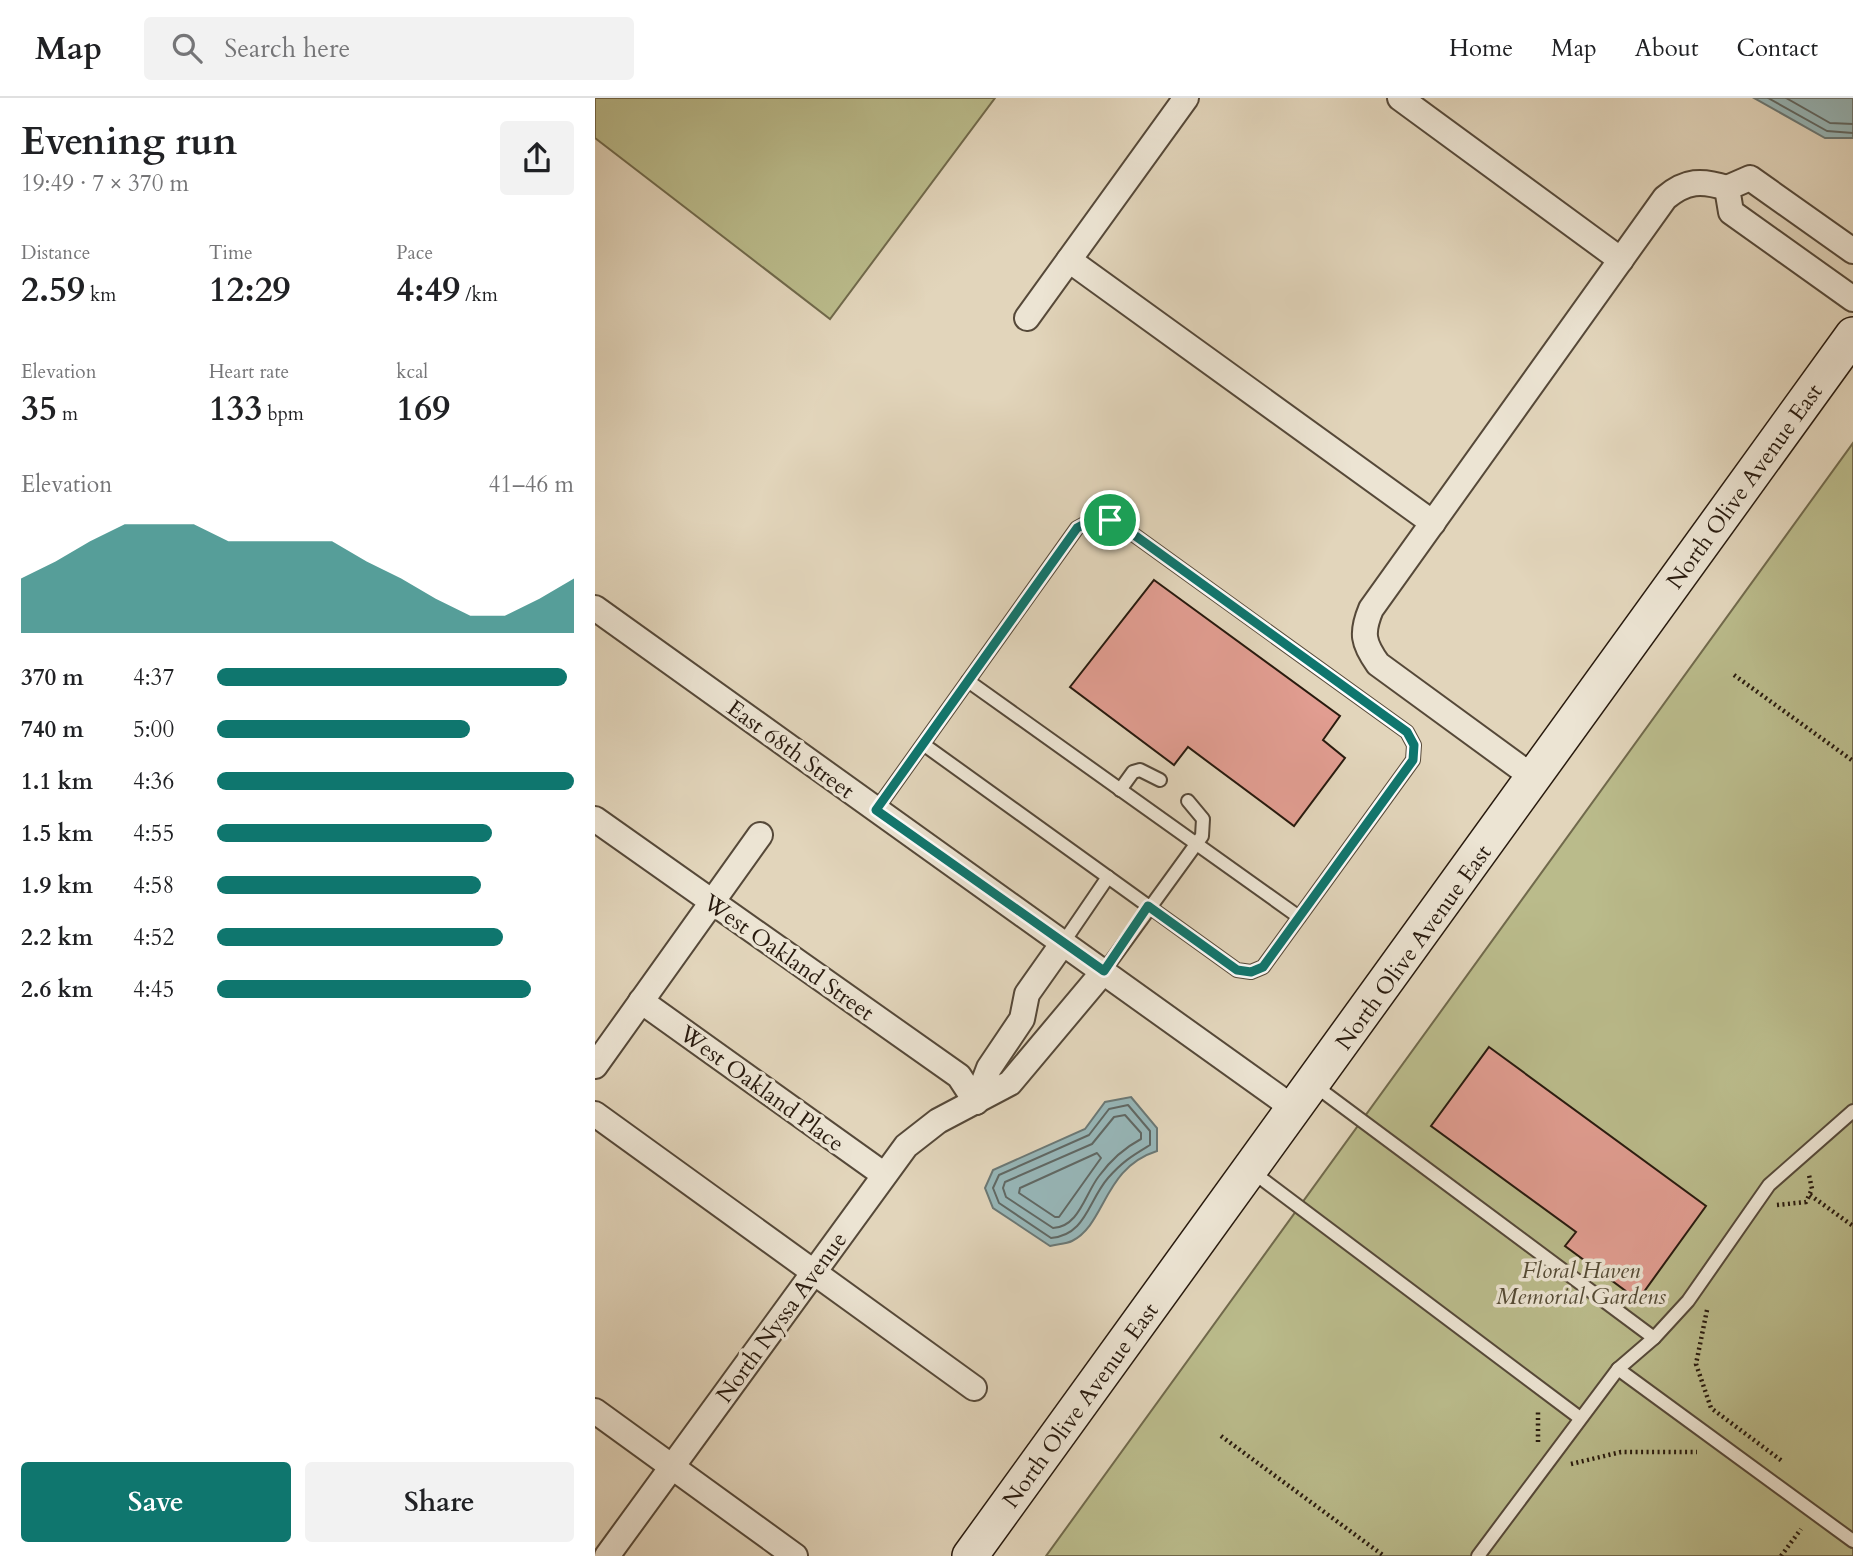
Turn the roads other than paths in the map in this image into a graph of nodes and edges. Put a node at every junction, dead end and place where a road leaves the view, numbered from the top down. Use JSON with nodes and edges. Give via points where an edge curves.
{"nodes":[{"id":1,"x":1186,"y":98,"type":"edge"},
{"id":2,"x":1400,"y":98,"type":"edge"},
{"id":3,"x":1727,"y":188,"type":"junction"},
{"id":4,"x":1798,"y":212,"type":"junction"},
{"id":5,"x":1776,"y":244,"type":"junction"},
{"id":6,"x":1853,"y":251,"type":"edge"},
{"id":7,"x":1069,"y":260,"type":"junction"},
{"id":8,"x":1621,"y":260,"type":"junction"},
{"id":9,"x":1853,"y":299,"type":"edge"},
{"id":10,"x":1027,"y":318,"type":"dead end"},
{"id":11,"x":1853,"y":335,"type":"edge"},
{"id":12,"x":1433,"y":523,"type":"junction"},
{"id":13,"x":595,"y":608,"type":"edge"},
{"id":14,"x":968,"y":681,"type":"junction"},
{"id":15,"x":923,"y":744,"type":"junction"},
{"id":16,"x":1534,"y":778,"type":"junction"},
{"id":17,"x":1160,"y":780,"type":"dead end"},
{"id":18,"x":1120,"y":790,"type":"junction"},
{"id":19,"x":1188,"y":801,"type":"dead end"},
{"id":20,"x":876,"y":810,"type":"junction"},
{"id":21,"x":595,"y":819,"type":"edge"},
{"id":22,"x":760,"y":835,"type":"dead end"},
{"id":23,"x":1196,"y":844,"type":"junction"},
{"id":24,"x":1108,"y":877,"type":"junction"},
{"id":25,"x":712,"y":904,"type":"junction"},
{"id":26,"x":1148,"y":906,"type":"junction"},
{"id":27,"x":1299,"y":917,"type":"junction"},
{"id":28,"x":1063,"y":943,"type":"junction"},
{"id":29,"x":1104,"y":971,"type":"junction"},
{"id":30,"x":641,"y":1001,"type":"junction"},
{"id":31,"x":1034,"y":1028,"type":"junction"},
{"id":32,"x":595,"y":1066,"type":"edge"},
{"id":33,"x":1305,"y":1097,"type":"junction"},
{"id":34,"x":976,"y":1102,"type":"junction"},
{"id":35,"x":1853,"y":1111,"type":"edge"},
{"id":36,"x":595,"y":1114,"type":"edge"},
{"id":37,"x":1250,"y":1169,"type":"junction"},
{"id":38,"x":883,"y":1174,"type":"junction"},
{"id":39,"x":814,"y":1272,"type":"junction"},
{"id":40,"x":1654,"y":1338,"type":"junction"},
{"id":41,"x":1618,"y":1369,"type":"junction"},
{"id":42,"x":974,"y":1388,"type":"dead end"},
{"id":43,"x":595,"y":1411,"type":"edge"},
{"id":44,"x":1580,"y":1418,"type":"junction"},
{"id":45,"x":672,"y":1466,"type":"junction"},
{"id":46,"x":1853,"y":1541,"type":"edge"},
{"id":47,"x":607,"y":1556,"type":"edge"},
{"id":48,"x":795,"y":1556,"type":"edge"},
{"id":49,"x":970,"y":1556,"type":"edge"},
{"id":50,"x":1478,"y":1556,"type":"edge"}],
"edges":[{"from":1,"to":7,"type":"street"},
{"from":2,"to":8,"type":"street"},
{"from":3,"to":4,"type":"street","via":[[1750,178]]},
{"from":3,"to":5,"type":"street","via":[[1731,212]]},
{"from":3,"to":8,"type":"street","via":[[1709,182],[1679,186],[1665,198]]},
{"from":4,"to":5,"type":"street"},
{"from":4,"to":6,"type":"street"},
{"from":5,"to":9,"type":"street"},
{"from":7,"to":10,"type":"street"},
{"from":7,"to":12,"type":"street"},
{"from":8,"to":12,"type":"street"},
{"from":11,"to":16,"type":"street","name":"North Olive Avenue East"},
{"from":12,"to":16,"type":"street","via":[[1371,609],[1364,642],[1378,664]]},
{"from":13,"to":20,"type":"street","name":"East 68th Street"},
{"from":14,"to":15,"type":"lane"},
{"from":14,"to":18,"type":"lane"},
{"from":14,"to":27,"type":"lane","via":[[1077,528],[1092,520],[1119,524],[1411,739],[1413,760]]},
{"from":15,"to":20,"type":"lane"},
{"from":15,"to":24,"type":"lane"},
{"from":16,"to":33,"type":"street","name":"North Olive Avenue East"},
{"from":17,"to":18,"type":"lane","via":[[1140,770],[1133,772]]},
{"from":18,"to":23,"type":"lane"},
{"from":19,"to":23,"type":"lane","via":[[1198,810],[1204,827]]},
{"from":20,"to":28,"type":"street","name":"East 68th Street"},
{"from":21,"to":25,"type":"street","name":"West Oakland Street"},
{"from":22,"to":25,"type":"street"},
{"from":23,"to":26,"type":"lane","via":[[1161,896]]},
{"from":23,"to":27,"type":"lane"},
{"from":24,"to":26,"type":"lane"},
{"from":24,"to":28,"type":"lane"},
{"from":25,"to":30,"type":"street"},
{"from":25,"to":34,"type":"street","name":"West Oakland Street","via":[[959,1076]]},
{"from":26,"to":27,"type":"lane","via":[[1237,970],[1251,972],[1263,967]]},
{"from":26,"to":29,"type":"lane"},
{"from":28,"to":29,"type":"street","name":"East 68th Street"},
{"from":28,"to":31,"type":"street","via":[[1027,994]]},
{"from":29,"to":31,"type":"street","via":[[1063,1021]]},
{"from":29,"to":33,"type":"street","name":"East 68th Street"},
{"from":30,"to":32,"type":"street"},
{"from":30,"to":38,"type":"street","name":"West Oakland Place"},
{"from":31,"to":34,"type":"street","via":[[989,1068]]},
{"from":33,"to":37,"type":"street","name":"North Olive Avenue East"},
{"from":33,"to":40,"type":"lane"},
{"from":34,"to":38,"type":"street","name":"North Nyssa Avenue","via":[[938,1121],[906,1146]]},
{"from":35,"to":40,"type":"lane","via":[[1769,1185],[1688,1301]]},
{"from":36,"to":39,"type":"street"},
{"from":37,"to":44,"type":"lane"},
{"from":37,"to":49,"type":"street","name":"North Olive Avenue East"},
{"from":38,"to":39,"type":"street","name":"North Nyssa Avenue"},
{"from":39,"to":42,"type":"street"},
{"from":39,"to":45,"type":"street","name":"North Nyssa Avenue"},
{"from":40,"to":41,"type":"lane"},
{"from":41,"to":44,"type":"lane"},
{"from":41,"to":46,"type":"lane"},
{"from":43,"to":45,"type":"street"},
{"from":44,"to":50,"type":"lane"},
{"from":45,"to":47,"type":"street","name":"North Nyssa Avenue"},
{"from":45,"to":48,"type":"street"}]}
